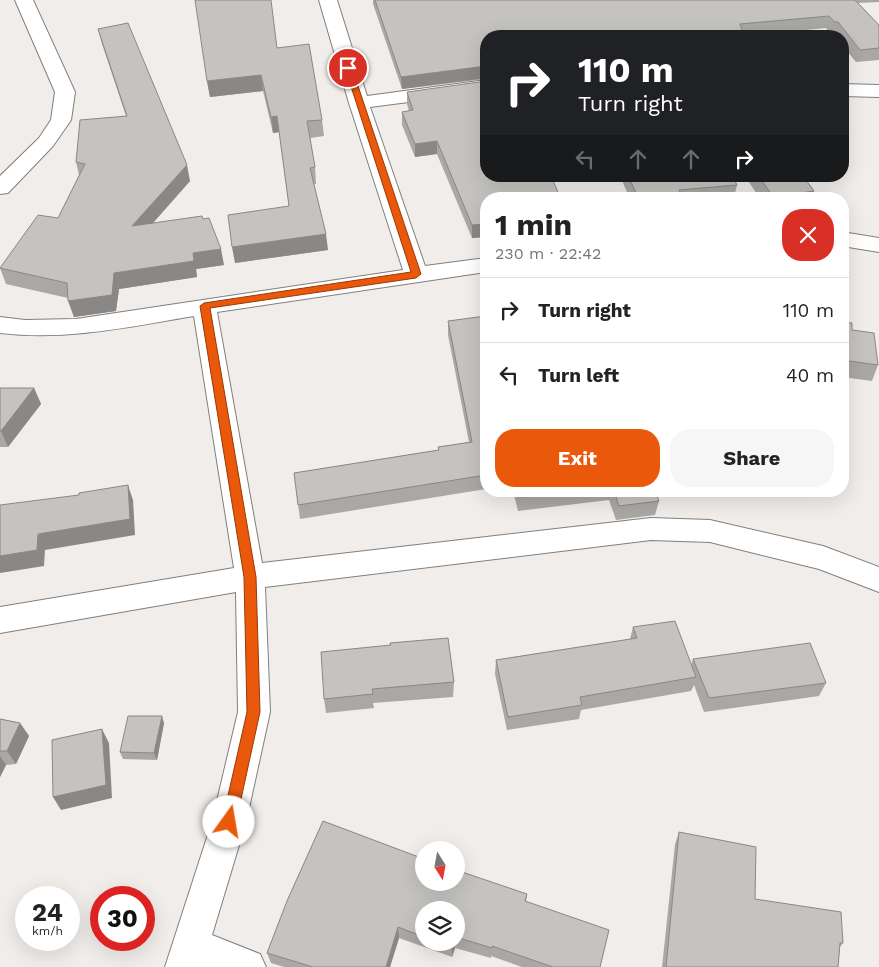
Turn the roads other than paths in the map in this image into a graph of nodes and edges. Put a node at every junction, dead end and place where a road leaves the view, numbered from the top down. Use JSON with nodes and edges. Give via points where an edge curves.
{"nodes":[{"id":1,"x":24,"y":0,"type":"edge"},
{"id":2,"x":328,"y":0,"type":"edge"},
{"id":3,"x":480,"y":87,"type":"edge"},
{"id":4,"x":849,"y":90,"type":"edge"},
{"id":5,"x":879,"y":91,"type":"edge"},
{"id":6,"x":359,"y":103,"type":"junction"},
{"id":7,"x":0,"y":188,"type":"edge"},
{"id":8,"x":849,"y":240,"type":"edge"},
{"id":9,"x":879,"y":245,"type":"edge"},
{"id":10,"x":480,"y":266,"type":"edge"},
{"id":11,"x":416,"y":274,"type":"junction"},
{"id":12,"x":204,"y":306,"type":"junction"},
{"id":13,"x":0,"y":325,"type":"edge"},
{"id":14,"x":250,"y":577,"type":"junction"},
{"id":15,"x":879,"y":580,"type":"edge"},
{"id":16,"x":0,"y":620,"type":"edge"},
{"id":17,"x":188,"y":957,"type":"edge"},
{"id":18,"x":247,"y":967,"type":"edge"}],
"edges":[{"from":1,"to":7,"type":"street","via":[[65,92],[61,120],[46,142]]},
{"from":2,"to":6,"type":"street"},
{"from":3,"to":6,"type":"street"},
{"from":4,"to":5,"type":"street"},
{"from":6,"to":11,"type":"street"},
{"from":8,"to":9,"type":"street"},
{"from":10,"to":11,"type":"street"},
{"from":11,"to":12,"type":"street"},
{"from":12,"to":13,"type":"street","via":[[73,327],[25,330]]},
{"from":12,"to":14,"type":"street"},
{"from":14,"to":15,"type":"street","via":[[651,529],[710,531],[823,558]]},
{"from":14,"to":16,"type":"street"},
{"from":14,"to":17,"type":"street","via":[[254,712],[229,822]]},
{"from":17,"to":18,"type":"street"}]}
